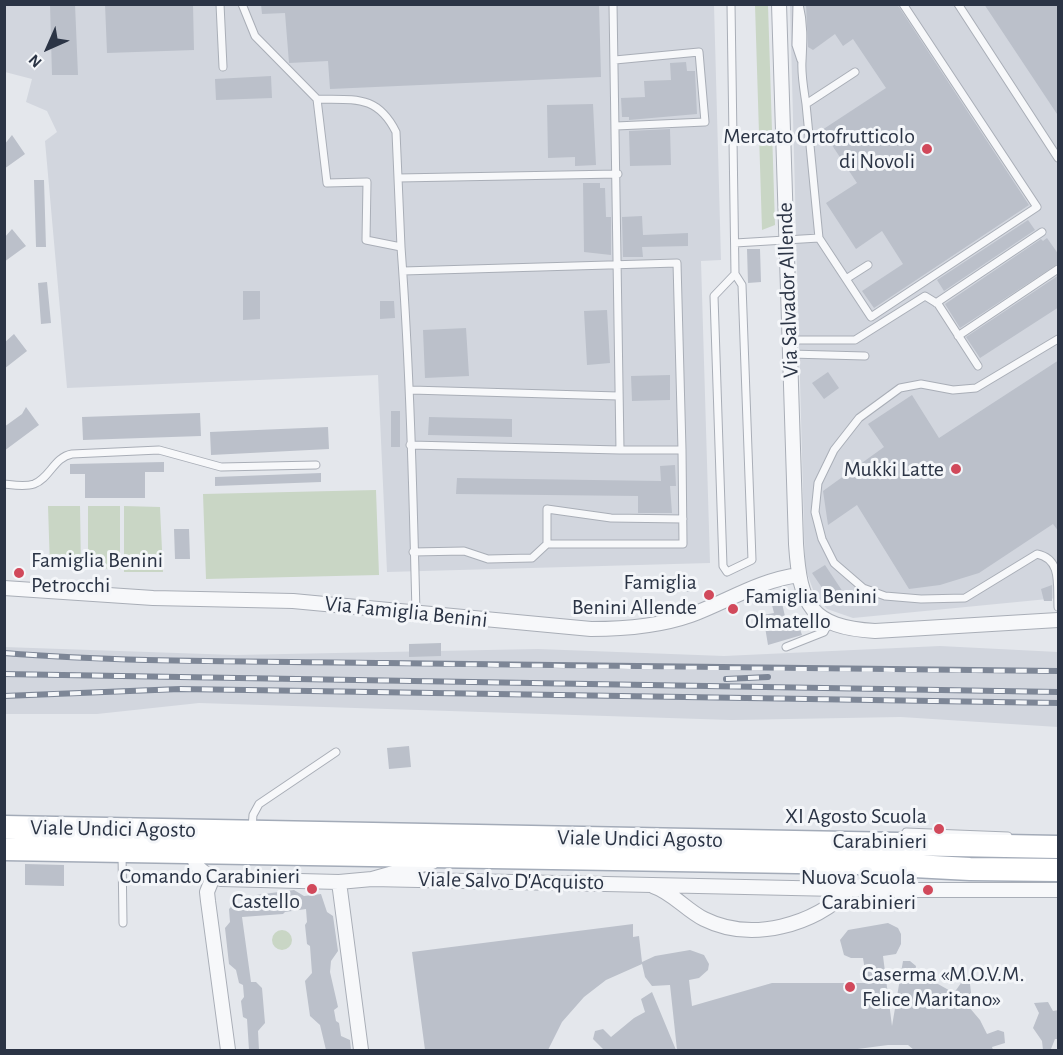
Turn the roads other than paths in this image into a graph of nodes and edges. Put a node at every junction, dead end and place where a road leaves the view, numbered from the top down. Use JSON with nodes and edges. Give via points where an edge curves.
{"nodes":[{"id":1,"x":220,"y":4,"type":"edge"},
{"id":2,"x":242,"y":4,"type":"edge"},
{"id":3,"x":613,"y":4,"type":"edge"},
{"id":4,"x":731,"y":4,"type":"edge"},
{"id":5,"x":778,"y":4,"type":"edge"},
{"id":6,"x":798,"y":4,"type":"edge"},
{"id":7,"x":903,"y":4,"type":"edge"},
{"id":8,"x":958,"y":4,"type":"edge"},
{"id":9,"x":615,"y":60,"type":"junction"},
{"id":10,"x":223,"y":67,"type":"dead end"},
{"id":11,"x":855,"y":72,"type":"dead end"},
{"id":12,"x":317,"y":99,"type":"junction"},
{"id":13,"x":806,"y":104,"type":"junction"},
{"id":14,"x":616,"y":126,"type":"junction"},
{"id":15,"x":1059,"y":159,"type":"edge"},
{"id":16,"x":618,"y":174,"type":"junction"},
{"id":17,"x":398,"y":178,"type":"junction"},
{"id":18,"x":1042,"y":232,"type":"dead end"},
{"id":19,"x":819,"y":238,"type":"junction"},
{"id":20,"x":786,"y":242,"type":"junction"},
{"id":21,"x":735,"y":243,"type":"junction"},
{"id":22,"x":401,"y":247,"type":"junction"},
{"id":23,"x":615,"y":264,"type":"junction"},
{"id":24,"x":868,"y":265,"type":"dead end"},
{"id":25,"x":1059,"y":269,"type":"edge"},
{"id":26,"x":403,"y":271,"type":"junction"},
{"id":27,"x":735,"y":274,"type":"junction"},
{"id":28,"x":846,"y":279,"type":"junction"},
{"id":29,"x":936,"y":303,"type":"junction"},
{"id":30,"x":958,"y":336,"type":"junction"},
{"id":31,"x":1059,"y":339,"type":"edge"},
{"id":32,"x":790,"y":347,"type":"junction"},
{"id":33,"x":865,"y":356,"type":"dead end"},
{"id":34,"x":978,"y":366,"type":"dead end"},
{"id":35,"x":411,"y":390,"type":"junction"},
{"id":36,"x":618,"y":396,"type":"junction"},
{"id":37,"x":410,"y":445,"type":"junction"},
{"id":38,"x":620,"y":450,"type":"junction"},
{"id":39,"x":682,"y":450,"type":"junction"},
{"id":40,"x":316,"y":465,"type":"dead end"},
{"id":41,"x":4,"y":484,"type":"edge"},
{"id":42,"x":682,"y":519,"type":"junction"},
{"id":43,"x":547,"y":544,"type":"junction"},
{"id":44,"x":413,"y":552,"type":"junction"},
{"id":45,"x":799,"y":575,"type":"junction"},
{"id":46,"x":4,"y":588,"type":"edge"},
{"id":47,"x":1059,"y":607,"type":"edge"},
{"id":48,"x":416,"y":614,"type":"junction"},
{"id":49,"x":1059,"y":620,"type":"edge"},
{"id":50,"x":829,"y":622,"type":"junction"},
{"id":51,"x":786,"y":647,"type":"dead end"},
{"id":52,"x":336,"y":752,"type":"dead end"},
{"id":53,"x":4,"y":827,"type":"edge"},
{"id":54,"x":221,"y":830,"type":"junction"},
{"id":55,"x":252,"y":831,"type":"junction"},
{"id":56,"x":1059,"y":847,"type":"edge"},
{"id":57,"x":4,"y":849,"type":"edge"},
{"id":58,"x":122,"y":851,"type":"junction"},
{"id":59,"x":193,"y":853,"type":"junction"},
{"id":60,"x":869,"y":854,"type":"junction"},
{"id":61,"x":465,"y":858,"type":"junction"},
{"id":62,"x":1059,"y":870,"type":"edge"},
{"id":63,"x":213,"y":878,"type":"junction"},
{"id":64,"x":372,"y":879,"type":"junction"},
{"id":65,"x":339,"y":882,"type":"junction"},
{"id":66,"x":649,"y":884,"type":"junction"},
{"id":67,"x":850,"y":889,"type":"junction"},
{"id":68,"x":868,"y":889,"type":"junction"},
{"id":69,"x":1059,"y":890,"type":"edge"},
{"id":70,"x":123,"y":923,"type":"dead end"},
{"id":71,"x":228,"y":1050,"type":"edge"},
{"id":72,"x":361,"y":1050,"type":"edge"}],
"edges":[{"from":1,"to":10,"type":"lane"},
{"from":2,"to":12,"type":"lane","via":[[255,36]]},
{"from":3,"to":9,"type":"lane"},
{"from":4,"to":21,"type":"lane"},
{"from":5,"to":20,"type":"street","name":"Via Salvador Allende"},
{"from":6,"to":13,"type":"lane","via":[[796,45]]},
{"from":7,"to":28,"type":"lane","via":[[1037,207],[871,317]]},
{"from":8,"to":15,"type":"lane"},
{"from":9,"to":14,"type":"lane"},
{"from":9,"to":14,"type":"lane","via":[[699,51],[705,122]]},
{"from":11,"to":13,"type":"lane"},
{"from":12,"to":17,"type":"lane","via":[[363,101],[383,111],[396,132]]},
{"from":12,"to":22,"type":"lane","via":[[327,183],[367,182],[366,240]]},
{"from":13,"to":19,"type":"lane"},
{"from":14,"to":16,"type":"lane"},
{"from":16,"to":17,"type":"lane"},
{"from":16,"to":23,"type":"lane"},
{"from":17,"to":22,"type":"lane"},
{"from":18,"to":29,"type":"lane"},
{"from":19,"to":20,"type":"lane"},
{"from":19,"to":28,"type":"lane"},
{"from":20,"to":21,"type":"lane"},
{"from":20,"to":32,"type":"street","name":"Via Salvador Allende"},
{"from":21,"to":27,"type":"lane"},
{"from":22,"to":26,"type":"lane"},
{"from":23,"to":26,"type":"lane"},
{"from":23,"to":36,"type":"lane"},
{"from":23,"to":39,"type":"lane","via":[[677,263]]},
{"from":24,"to":28,"type":"lane"},
{"from":25,"to":30,"type":"lane"},
{"from":26,"to":35,"type":"lane"},
{"from":27,"to":27,"type":"lane","via":[[714,296],[723,566],[727,572],[752,560],[742,285]]},
{"from":29,"to":30,"type":"lane"},
{"from":29,"to":32,"type":"lane","via":[[924,296],[918,298],[855,340]]},
{"from":30,"to":34,"type":"lane"},
{"from":31,"to":47,"type":"lane","via":[[976,388],[953,390],[921,384],[900,388],[859,418],[834,450],[819,483],[815,512],[834,563],[863,588],[894,597],[965,598],[1037,554],[1049,556],[1054,562]]},
{"from":32,"to":33,"type":"lane"},
{"from":32,"to":45,"type":"street","name":"Via Salvador Allende"},
{"from":35,"to":36,"type":"lane"},
{"from":35,"to":37,"type":"lane"},
{"from":36,"to":38,"type":"lane"},
{"from":37,"to":38,"type":"lane"},
{"from":37,"to":44,"type":"lane"},
{"from":38,"to":39,"type":"lane"},
{"from":39,"to":42,"type":"lane"},
{"from":40,"to":41,"type":"lane","via":[[220,467],[159,450],[72,454],[62,458],[38,483]]},
{"from":42,"to":43,"type":"lane","via":[[683,544]]},
{"from":42,"to":43,"type":"lane","via":[[611,518],[547,509]]},
{"from":43,"to":44,"type":"lane","via":[[531,558],[488,559],[464,551]]},
{"from":44,"to":48,"type":"lane"},
{"from":45,"to":48,"type":"street","name":"Via Famiglia Benini","via":[[767,582],[676,620],[625,628],[591,629]]},
{"from":45,"to":50,"type":"street","name":"Via Salvador Allende","via":[[808,604]]},
{"from":46,"to":48,"type":"street","name":"Via Famiglia Benini","via":[[153,598],[293,601]]},
{"from":49,"to":50,"type":"street","via":[[875,631]]},
{"from":50,"to":51,"type":"lane","via":[[824,632]]},
{"from":52,"to":55,"type":"lane","via":[[259,804]]},
{"from":53,"to":54,"type":"main road","name":"Viale Undici Agosto"},
{"from":54,"to":55,"type":"main road","name":"Viale Undici Agosto"},
{"from":54,"to":59,"type":"street","name":"Viale Undici Agosto","via":[[202,838]]},
{"from":55,"to":60,"type":"main road","name":"Viale Undici Agosto"},
{"from":56,"to":60,"type":"main road","name":"Viale Undici Agosto","via":[[899,845]]},
{"from":57,"to":58,"type":"main road","name":"Viale Undici Agosto"},
{"from":58,"to":59,"type":"main road","name":"Viale Undici Agosto"},
{"from":58,"to":70,"type":"lane"},
{"from":59,"to":61,"type":"main road","name":"Viale Undici Agosto"},
{"from":59,"to":63,"type":"street","name":"Viale Undici Agosto","via":[[199,870]]},
{"from":60,"to":61,"type":"main road","name":"Viale Undici Agosto"},
{"from":60,"to":62,"type":"main road","name":"Viale Undici Agosto","via":[[970,869]]},
{"from":60,"to":68,"type":"street"},
{"from":61,"to":64,"type":"street","name":"Viale Undici Agosto","via":[[433,862]]},
{"from":63,"to":65,"type":"street","name":"Viale Undici Agosto"},
{"from":63,"to":71,"type":"street","via":[[207,891]]},
{"from":64,"to":65,"type":"street","name":"Viale Undici Agosto"},
{"from":64,"to":66,"type":"street","name":"Viale Salvo D'Acquisto"},
{"from":65,"to":72,"type":"street"},
{"from":66,"to":67,"type":"street","name":"Viale Salvo D'Acquisto"},
{"from":66,"to":67,"type":"street","name":"Viale Salvo D'Acquisto","via":[[667,892],[705,920],[751,929],[804,920]]},
{"from":67,"to":68,"type":"street","name":"Viale Salvo D'Acquisto"},
{"from":68,"to":69,"type":"street","name":"Viale Salvo D'Acquisto"}]}
